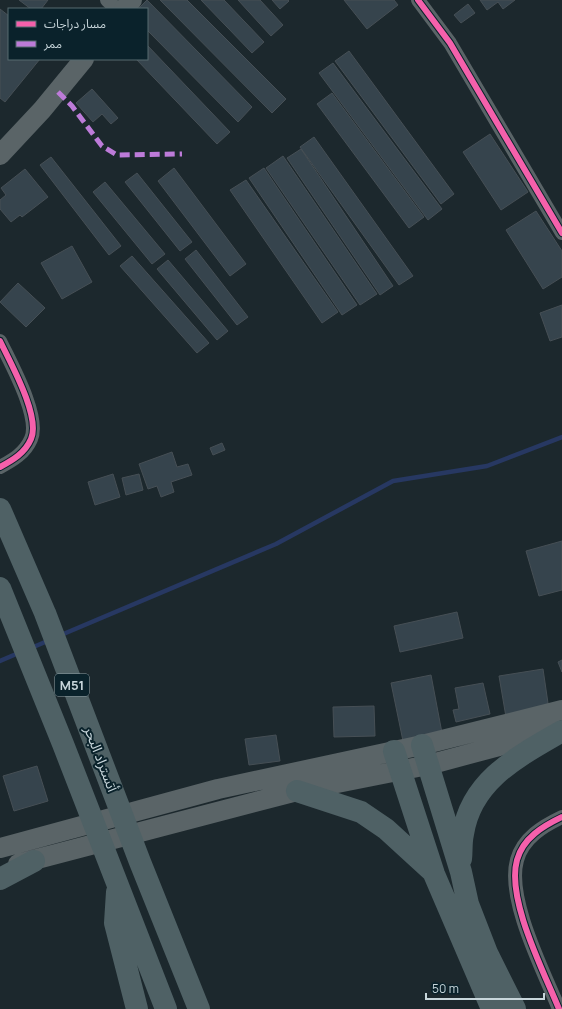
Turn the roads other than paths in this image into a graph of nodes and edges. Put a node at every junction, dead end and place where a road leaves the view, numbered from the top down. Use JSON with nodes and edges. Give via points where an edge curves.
{"nodes":[{"id":1,"x":107,"y":0,"type":"edge"},
{"id":2,"x":132,"y":0,"type":"edge"},
{"id":3,"x":418,"y":0,"type":"edge"},
{"id":4,"x":116,"y":8,"type":"edge"},
{"id":5,"x":125,"y":8,"type":"edge"},
{"id":6,"x":83,"y":60,"type":"edge"},
{"id":7,"x":0,"y":154,"type":"edge"},
{"id":8,"x":562,"y":234,"type":"edge"},
{"id":9,"x":0,"y":341,"type":"edge"},
{"id":10,"x":0,"y":467,"type":"edge"},
{"id":11,"x":0,"y":509,"type":"edge"},
{"id":12,"x":0,"y":588,"type":"edge"},
{"id":13,"x":562,"y":710,"type":"edge"},
{"id":14,"x":562,"y":730,"type":"edge"},
{"id":15,"x":425,"y":755,"type":"junction"},
{"id":16,"x":397,"y":760,"type":"junction"},
{"id":17,"x":297,"y":791,"type":"junction"},
{"id":18,"x":562,"y":817,"type":"edge"},
{"id":19,"x":0,"y":848,"type":"edge"},
{"id":20,"x":34,"y":861,"type":"junction"},
{"id":21,"x":0,"y":868,"type":"edge"},
{"id":22,"x":461,"y":872,"type":"junction"},
{"id":23,"x":434,"y":874,"type":"junction"},
{"id":24,"x":0,"y":880,"type":"edge"},
{"id":25,"x":118,"y":885,"type":"junction"},
{"id":26,"x":199,"y":1006,"type":"edge"},
{"id":27,"x":137,"y":1009,"type":"edge"},
{"id":28,"x":166,"y":1009,"type":"edge"},
{"id":29,"x":492,"y":1009,"type":"edge"},
{"id":30,"x":515,"y":1009,"type":"edge"},
{"id":31,"x":559,"y":1009,"type":"edge"}],
"edges":[{"from":1,"to":4,"type":"street"},
{"from":2,"to":5,"type":"main road"},
{"from":3,"to":8,"type":"street","via":[[450,43]]},
{"from":6,"to":7,"type":"main road","via":[[42,110]]},
{"from":9,"to":10,"type":"street","via":[[28,402],[32,417],[32,438],[19,456]]},
{"from":11,"to":26,"type":"highway","name":"أتستراد البحر","number":"M51","via":[[45,613],[140,862]]},
{"from":12,"to":25,"type":"highway","number":"M51"},
{"from":13,"to":15,"type":"main road"},
{"from":14,"to":15,"type":"main road"},
{"from":14,"to":22,"type":"highway","via":[[516,758],[494,775],[478,793],[468,812],[463,834]]},
{"from":15,"to":16,"type":"main road"},
{"from":15,"to":22,"type":"highway"},
{"from":16,"to":17,"type":"main road"},
{"from":16,"to":19,"type":"main road","via":[[218,789]]},
{"from":16,"to":23,"type":"highway"},
{"from":17,"to":20,"type":"main road"},
{"from":17,"to":23,"type":"highway","via":[[360,812],[386,829]]},
{"from":18,"to":31,"type":"street","via":[[541,827],[527,841],[517,860],[515,882],[519,908]]},
{"from":20,"to":21,"type":"main road"},
{"from":20,"to":24,"type":"highway"},
{"from":22,"to":30,"type":"highway","via":[[468,904],[487,953]]},
{"from":23,"to":29,"type":"highway"},
{"from":25,"to":27,"type":"highway","via":[[116,923]]},
{"from":25,"to":28,"type":"highway","number":"M51"}]}
